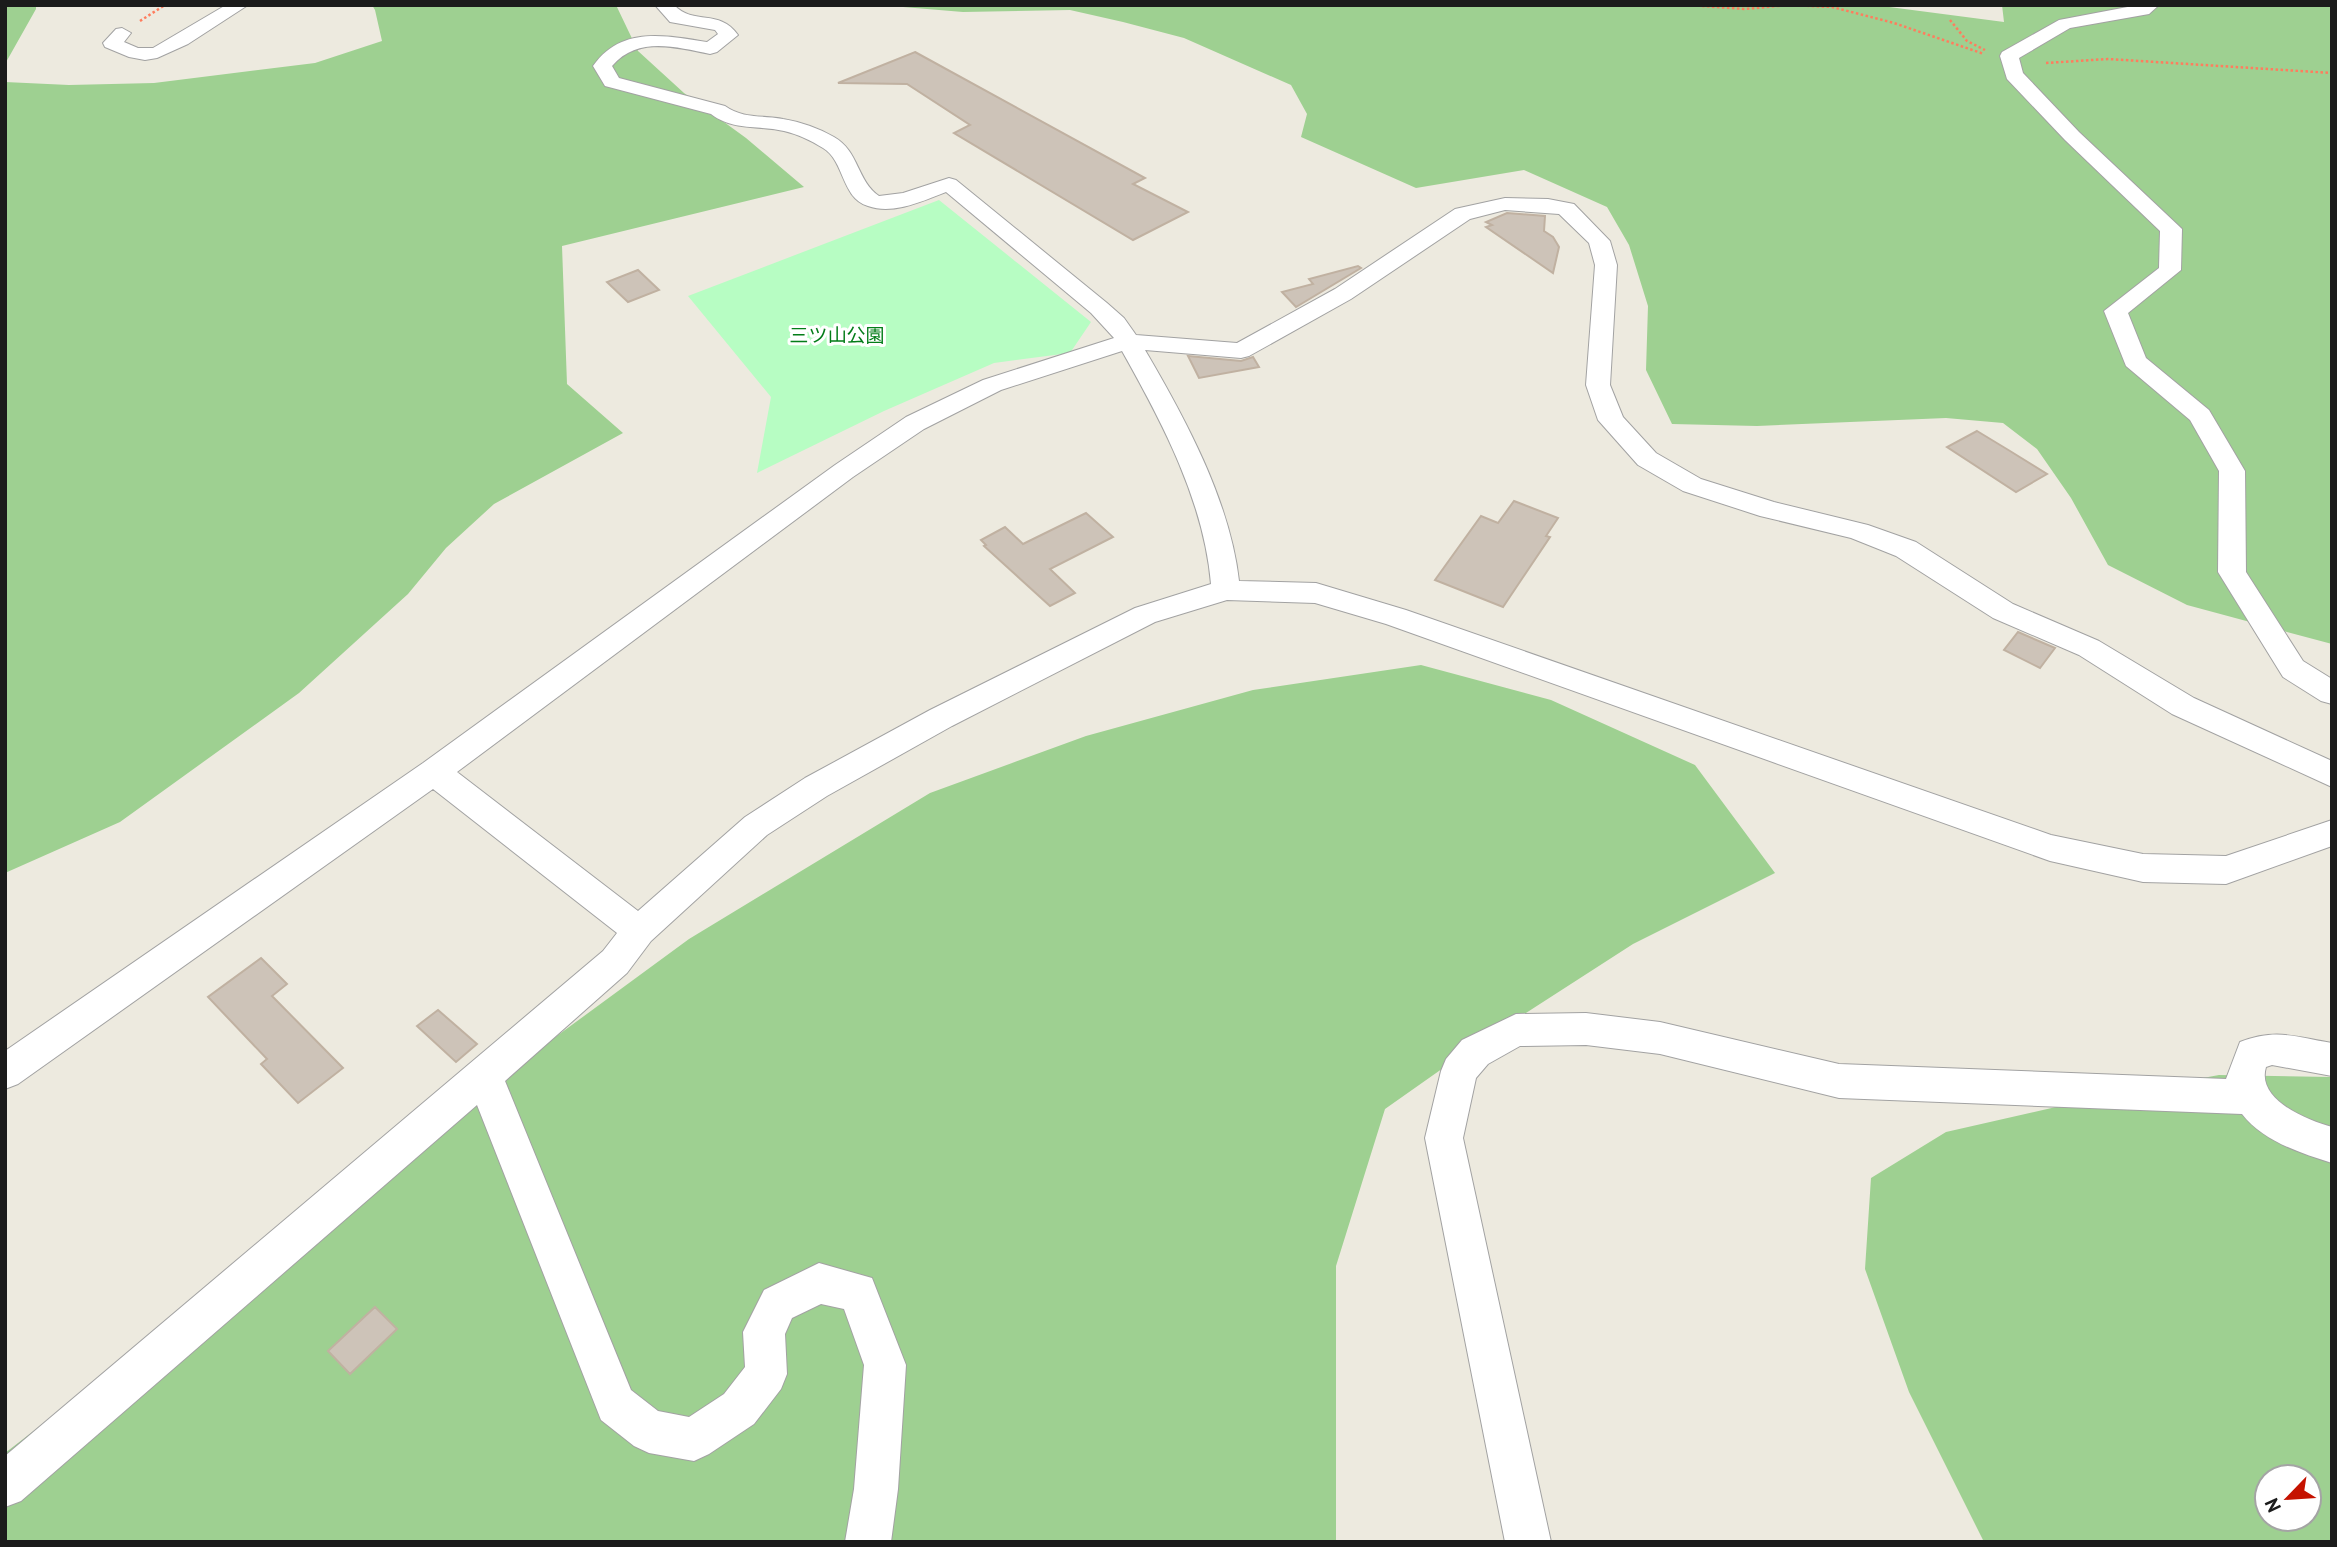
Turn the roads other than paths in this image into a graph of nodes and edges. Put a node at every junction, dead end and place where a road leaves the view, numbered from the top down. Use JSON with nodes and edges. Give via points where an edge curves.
{"nodes":[{"id":1,"x":239,"y":5,"type":"edge"},
{"id":2,"x":664,"y":5,"type":"edge"},
{"id":3,"x":2150,"y":5,"type":"edge"},
{"id":4,"x":122,"y":33,"type":"road end"},
{"id":5,"x":1128,"y":341,"type":"junction"},
{"id":6,"x":1226,"y":590,"type":"junction"},
{"id":7,"x":2332,"y":693,"type":"edge"},
{"id":8,"x":434,"y":772,"type":"junction"},
{"id":9,"x":2332,"y":775,"type":"edge"},
{"id":10,"x":2332,"y":834,"type":"edge"},
{"id":11,"x":639,"y":931,"type":"junction"},
{"id":12,"x":2332,"y":1060,"type":"edge"},
{"id":13,"x":5,"y":1072,"type":"edge"},
{"id":14,"x":484,"y":1076,"type":"junction"},
{"id":15,"x":2250,"y":1097,"type":"junction"},
{"id":16,"x":2332,"y":1145,"type":"edge"},
{"id":17,"x":5,"y":1485,"type":"edge"},
{"id":18,"x":868,"y":1542,"type":"edge"},
{"id":19,"x":1528,"y":1542,"type":"edge"}],
"edges":[{"from":1,"to":4,"type":"street","via":[[148,54],[112,43]]},
{"from":2,"to":5,"type":"street","via":[[676,18],[722,26],[729,35],[710,48],[646,38],[620,47],[602,66],[612,82],[718,110],[740,122],[786,125],[815,136],[841,150],[857,187],[873,202],[889,203],[949,184],[1099,308]]},
{"from":3,"to":7,"type":"street","via":[[2066,24],[2005,60],[2072,136],[2171,229],[2170,270],[2116,311],[2135,361],[2200,415],[2232,471],[2232,572],[2293,669]]},
{"from":5,"to":6,"type":"street","via":[[1167,409],[1198,479],[1223,561]]},
{"from":5,"to":8,"type":"street","via":[[992,385],[915,423]]},
{"from":5,"to":9,"type":"street","via":[[1241,351],[1343,294],[1463,214],[1505,204],[1566,209],[1599,241],[1606,265],[1598,385],[1611,420],[1647,459],[1692,485],[1906,549],[2003,611],[2089,648],[2183,706]]},
{"from":6,"to":10,"type":"street","via":[[1316,593],[1396,617],[2050,848],[2143,869],[2226,870]]},
{"from":6,"to":11,"type":"street","via":[[1145,615],[940,718],[816,787],[756,826]]},
{"from":8,"to":11,"type":"street"},
{"from":8,"to":13,"type":"street"},
{"from":11,"to":14,"type":"street","via":[[615,961]]},
{"from":12,"to":15,"type":"street","via":[[2272,1049],[2252,1054],[2244,1077]]},
{"from":14,"to":17,"type":"street"},
{"from":14,"to":18,"type":"street","via":[[616,1405],[649,1431],[694,1439],[739,1409],[766,1374],[764,1332],[778,1304],[819,1283],[858,1292],[885,1366]]},
{"from":15,"to":16,"type":"street","via":[[2275,1119],[2310,1139]]},
{"from":15,"to":19,"type":"street","via":[[1839,1080],[1660,1038],[1586,1029],[1516,1030],[1475,1052],[1460,1071],[1444,1138]]}]}
